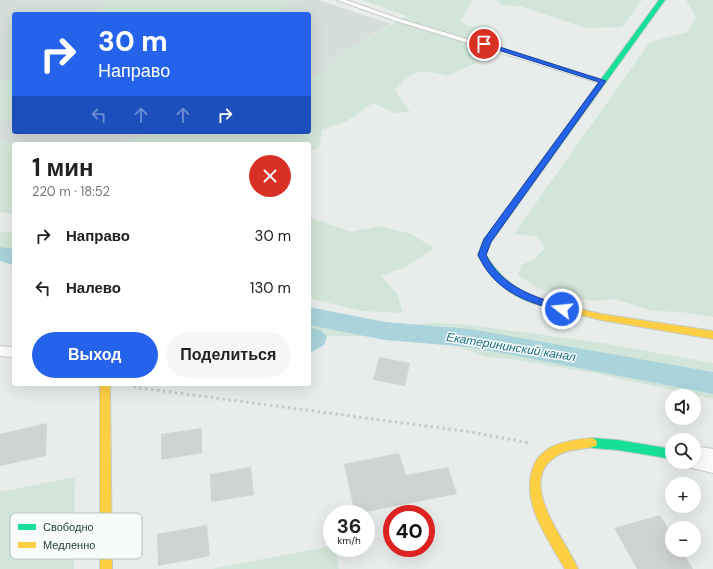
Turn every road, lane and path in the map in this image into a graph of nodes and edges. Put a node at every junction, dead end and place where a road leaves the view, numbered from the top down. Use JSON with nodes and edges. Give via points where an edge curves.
{"nodes":[{"id":1,"x":340,"y":0,"type":"edge"},
{"id":2,"x":662,"y":0,"type":"edge"},
{"id":3,"x":602,"y":81,"type":"junction"},
{"id":4,"x":713,"y":335,"type":"edge"},
{"id":5,"x":0,"y":350,"type":"edge"},
{"id":6,"x":12,"y":352,"type":"edge"},
{"id":7,"x":105,"y":386,"type":"edge"},
{"id":8,"x":131,"y":386,"type":"edge"},
{"id":9,"x":557,"y":447,"type":"junction"},
{"id":10,"x":665,"y":453,"type":"edge"},
{"id":11,"x":701,"y":459,"type":"edge"},
{"id":12,"x":713,"y":461,"type":"edge"},
{"id":13,"x":106,"y":513,"type":"edge"},
{"id":14,"x":106,"y":559,"type":"edge"},
{"id":15,"x":106,"y":569,"type":"edge"},
{"id":16,"x":572,"y":569,"type":"edge"}],
"edges":[{"from":1,"to":3,"type":"lane"},
{"from":2,"to":3,"type":"street"},
{"from":3,"to":4,"type":"street","via":[[487,241],[482,255],[489,269],[506,286],[533,300],[601,317]]},
{"from":5,"to":6,"type":"lane"},
{"from":7,"to":13,"type":"street"},
{"from":8,"to":9,"type":"path","via":[[470,432]]},
{"from":9,"to":10,"type":"street","via":[[602,443]]},
{"from":9,"to":16,"type":"street","via":[[539,463],[534,488],[538,503]]},
{"from":11,"to":12,"type":"street"},
{"from":14,"to":15,"type":"street"}]}
